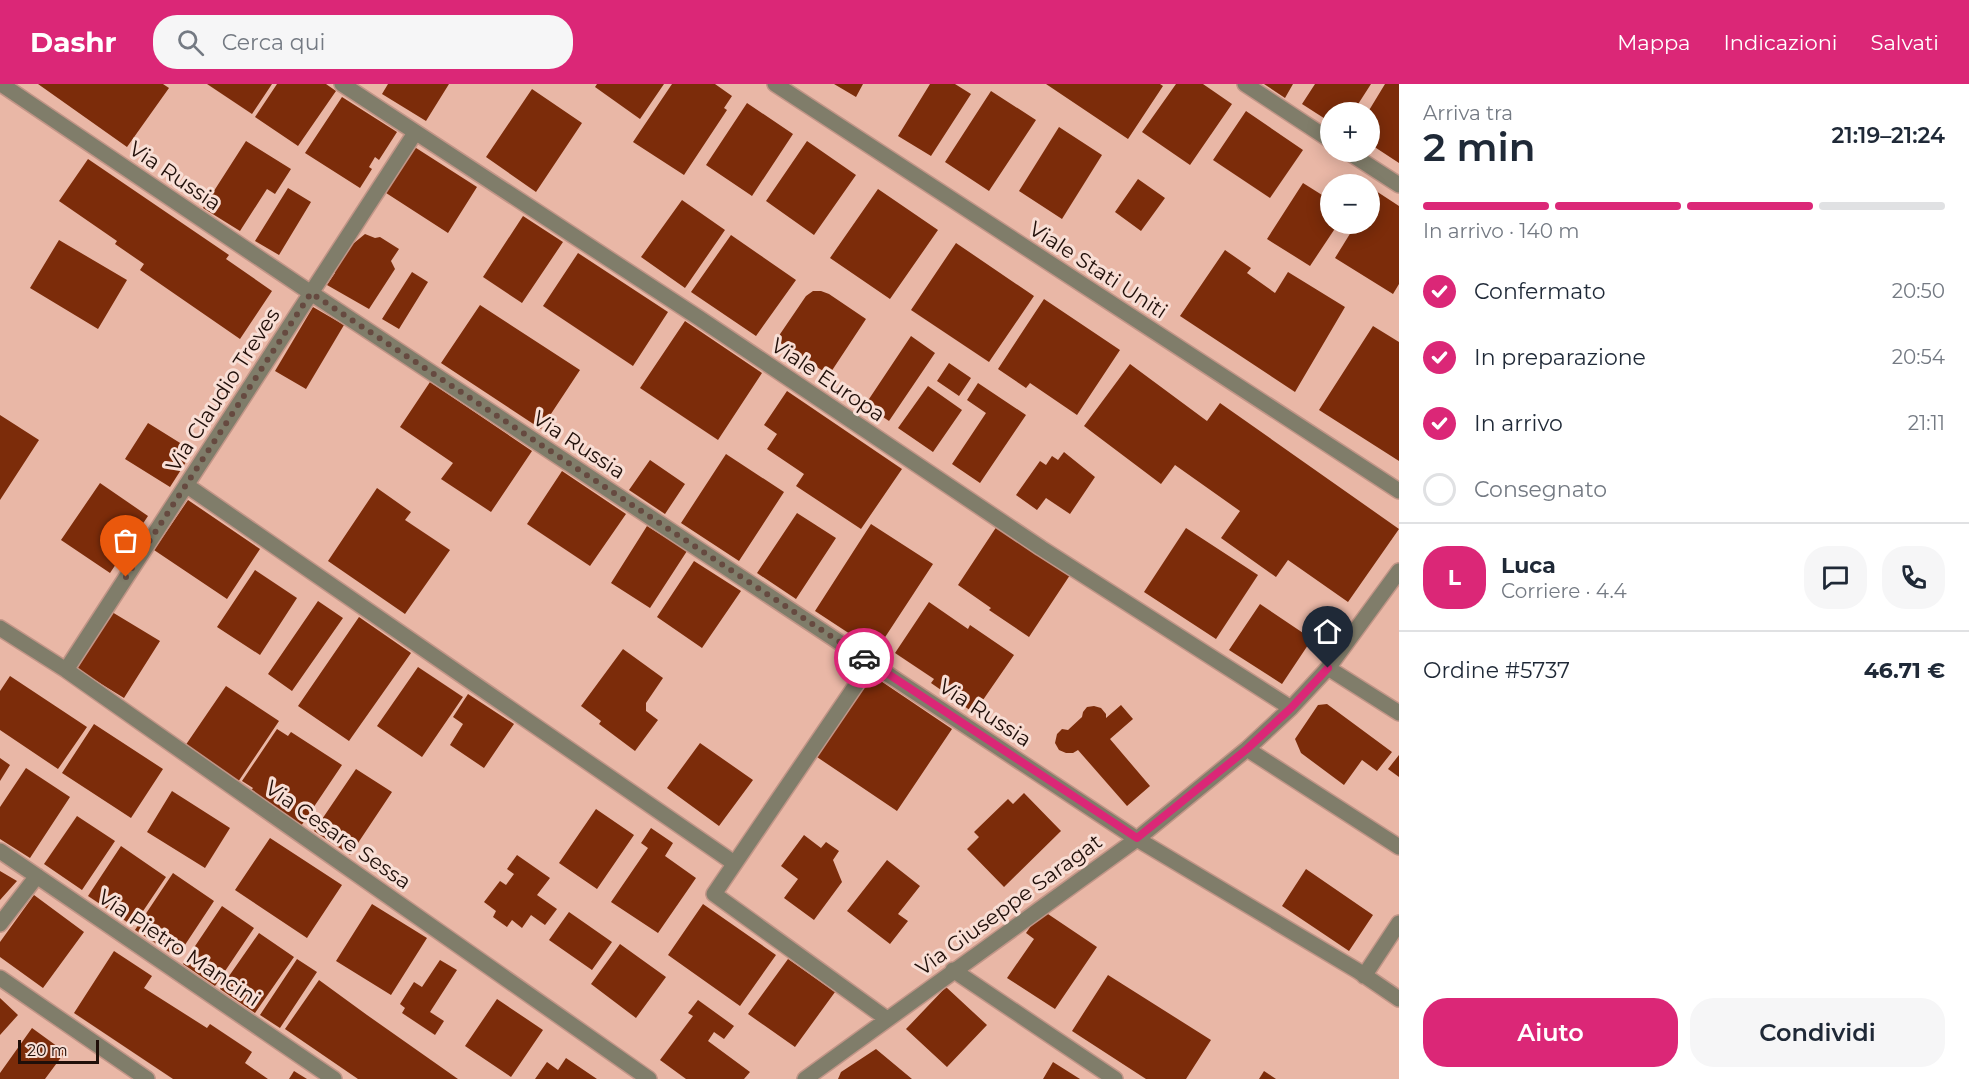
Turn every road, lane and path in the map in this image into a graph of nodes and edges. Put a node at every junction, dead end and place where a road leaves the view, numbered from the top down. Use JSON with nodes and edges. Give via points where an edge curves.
{"nodes":[{"id":1,"x":0,"y":84,"type":"edge"},
{"id":2,"x":342,"y":84,"type":"edge"},
{"id":3,"x":775,"y":84,"type":"edge"},
{"id":4,"x":1245,"y":84,"type":"edge"},
{"id":5,"x":1320,"y":133,"type":"edge"},
{"id":6,"x":415,"y":134,"type":"junction"},
{"id":7,"x":1363,"y":162,"type":"edge"},
{"id":8,"x":1399,"y":185,"type":"edge"},
{"id":9,"x":311,"y":293,"type":"junction"},
{"id":10,"x":186,"y":485,"type":"junction"},
{"id":11,"x":1399,"y":491,"type":"edge"},
{"id":12,"x":1399,"y":571,"type":"edge"},
{"id":13,"x":0,"y":628,"type":"edge"},
{"id":14,"x":871,"y":663,"type":"junction"},
{"id":15,"x":1328,"y":668,"type":"junction"},
{"id":16,"x":66,"y":670,"type":"junction"},
{"id":17,"x":1291,"y":708,"type":"junction"},
{"id":18,"x":1399,"y":713,"type":"edge"},
{"id":19,"x":1247,"y":749,"type":"junction"},
{"id":20,"x":1137,"y":838,"type":"junction"},
{"id":21,"x":1399,"y":847,"type":"edge"},
{"id":22,"x":0,"y":851,"type":"edge"},
{"id":23,"x":734,"y":863,"type":"junction"},
{"id":24,"x":37,"y":876,"type":"junction"},
{"id":25,"x":1399,"y":923,"type":"edge"},
{"id":26,"x":0,"y":924,"type":"edge"},
{"id":27,"x":953,"y":970,"type":"junction"},
{"id":28,"x":1364,"y":976,"type":"junction"},
{"id":29,"x":0,"y":978,"type":"edge"},
{"id":30,"x":1399,"y":999,"type":"edge"},
{"id":31,"x":887,"y":1019,"type":"junction"},
{"id":32,"x":147,"y":1079,"type":"edge"},
{"id":33,"x":334,"y":1079,"type":"edge"},
{"id":34,"x":649,"y":1079,"type":"edge"},
{"id":35,"x":805,"y":1079,"type":"edge"},
{"id":36,"x":1115,"y":1079,"type":"edge"}],
"edges":[{"from":1,"to":9,"type":"street","name":"Via Russia"},
{"from":2,"to":6,"type":"street","name":"Viale Europa"},
{"from":3,"to":11,"type":"street","name":"Viale Stati Uniti"},
{"from":4,"to":5,"type":"street"},
{"from":6,"to":9,"type":"street","name":"Via Claudio Treves"},
{"from":6,"to":17,"type":"street","name":"Viale Europa","via":[[699,318],[1041,548]]},
{"from":7,"to":8,"type":"street"},
{"from":9,"to":10,"type":"street","name":"Via Claudio Treves"},
{"from":9,"to":14,"type":"street","name":"Via Russia"},
{"from":10,"to":16,"type":"street","name":"Via Claudio Treves"},
{"from":10,"to":23,"type":"street"},
{"from":12,"to":15,"type":"street","name":"Via Giuseppe Saragat"},
{"from":13,"to":16,"type":"street","name":"Via Cesare Sessa"},
{"from":14,"to":20,"type":"street","name":"Via Russia"},
{"from":14,"to":23,"type":"street"},
{"from":15,"to":17,"type":"street","name":"Via Giuseppe Saragat"},
{"from":15,"to":18,"type":"street"},
{"from":16,"to":34,"type":"street","name":"Via Cesare Sessa"},
{"from":17,"to":19,"type":"street","name":"Via Giuseppe Saragat"},
{"from":19,"to":20,"type":"street","name":"Via Giuseppe Saragat"},
{"from":19,"to":21,"type":"street"},
{"from":20,"to":27,"type":"street","name":"Via Giuseppe Saragat"},
{"from":20,"to":28,"type":"street","name":"Via Russia"},
{"from":22,"to":24,"type":"street","name":"Via Pietro Mancini"},
{"from":23,"to":31,"type":"street","via":[[714,894]]},
{"from":24,"to":26,"type":"street"},
{"from":24,"to":33,"type":"street","name":"Via Pietro Mancini"},
{"from":25,"to":28,"type":"street"},
{"from":27,"to":31,"type":"street","name":"Via Giuseppe Saragat"},
{"from":27,"to":36,"type":"street"},
{"from":28,"to":30,"type":"street","name":"Via Russia"},
{"from":29,"to":32,"type":"street"},
{"from":31,"to":35,"type":"street","name":"Via Giuseppe Saragat"}]}
